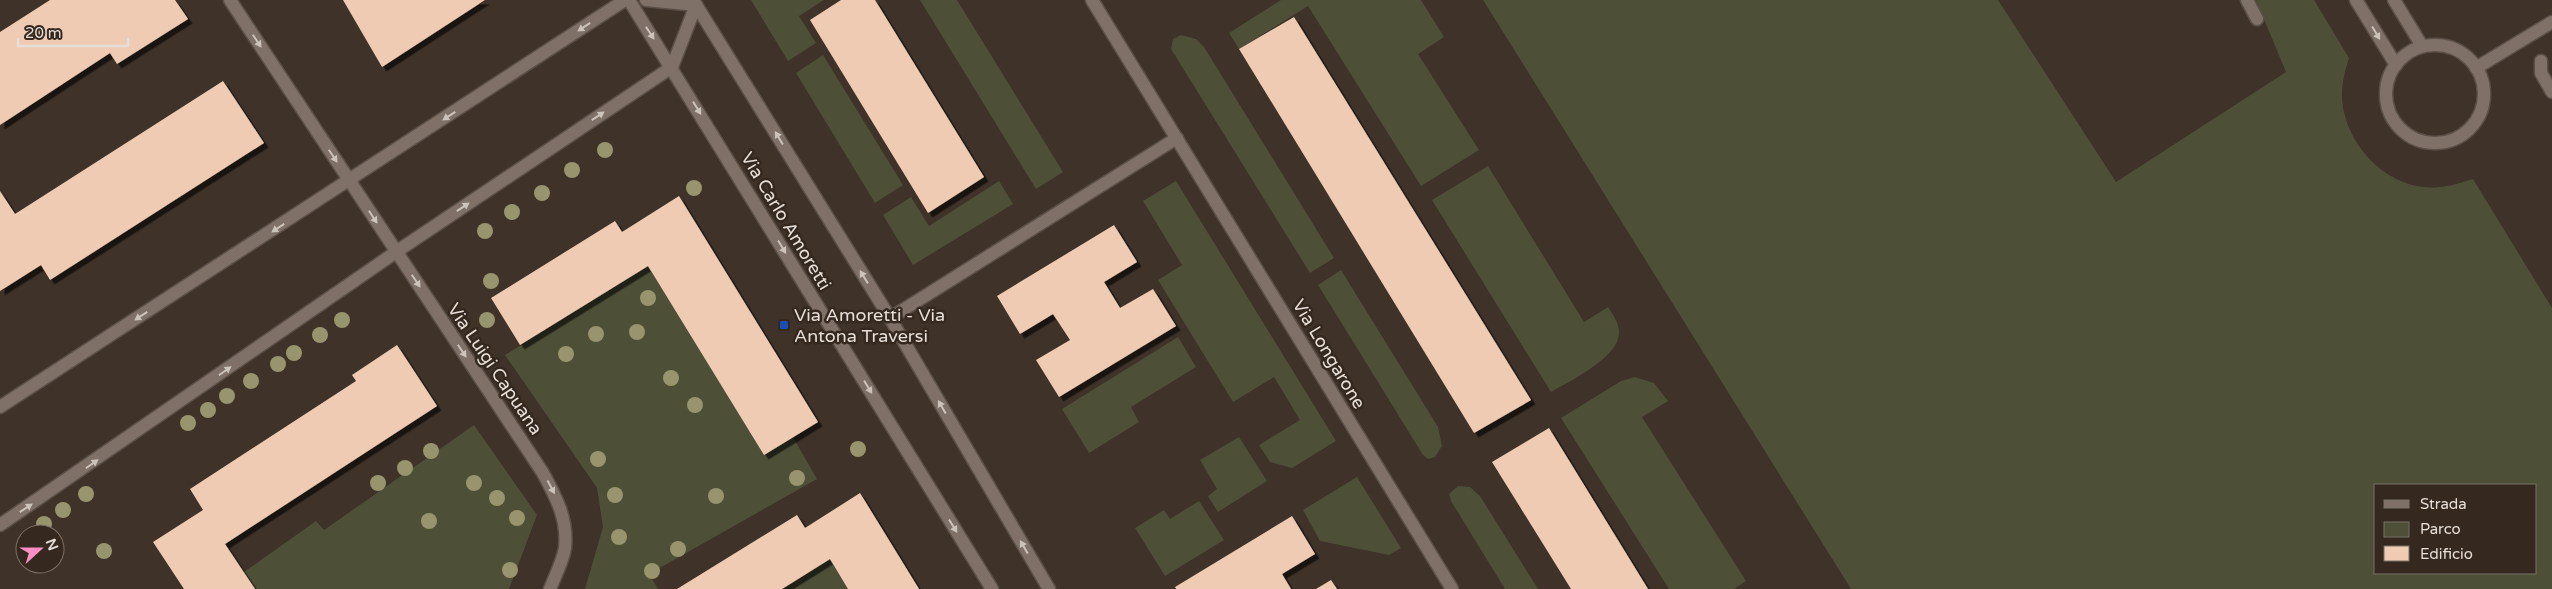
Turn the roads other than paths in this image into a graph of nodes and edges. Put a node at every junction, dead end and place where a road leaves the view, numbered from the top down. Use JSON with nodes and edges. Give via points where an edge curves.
{"nodes":[{"id":1,"x":230,"y":0,"type":"edge"},
{"id":2,"x":627,"y":0,"type":"edge"},
{"id":3,"x":646,"y":0,"type":"edge"},
{"id":4,"x":1092,"y":0,"type":"edge"},
{"id":5,"x":2247,"y":0,"type":"edge"},
{"id":6,"x":2356,"y":0,"type":"edge"},
{"id":7,"x":2394,"y":0,"type":"edge"},
{"id":8,"x":695,"y":2,"type":"edge"},
{"id":9,"x":2257,"y":19,"type":"dead end"},
{"id":10,"x":2552,"y":22,"type":"edge"},
{"id":11,"x":2422,"y":46,"type":"junction"},
{"id":12,"x":2541,"y":61,"type":"dead end"},
{"id":13,"x":2396,"y":65,"type":"junction"},
{"id":14,"x":672,"y":67,"type":"junction"},
{"id":15,"x":2476,"y":68,"type":"junction"},
{"id":16,"x":2552,"y":92,"type":"edge"},
{"id":17,"x":1177,"y":138,"type":"junction"},
{"id":18,"x":350,"y":181,"type":"junction"},
{"id":19,"x":396,"y":252,"type":"junction"},
{"id":20,"x":890,"y":318,"type":"junction"},
{"id":21,"x":0,"y":407,"type":"edge"},
{"id":22,"x":0,"y":525,"type":"edge"},
{"id":23,"x":550,"y":589,"type":"edge"},
{"id":24,"x":992,"y":589,"type":"edge"},
{"id":25,"x":1049,"y":589,"type":"edge"},
{"id":26,"x":1452,"y":589,"type":"edge"}],
"edges":[{"from":1,"to":18,"type":"street","name":"Via Luigi Capuana","one_way":true},
{"from":2,"to":14,"type":"street","name":"Via Carlo Amoretti","one_way":true},
{"from":2,"to":18,"type":"street","one_way":true},
{"from":3,"to":8,"type":"street"},
{"from":4,"to":17,"type":"street","name":"Via Longarone"},
{"from":5,"to":9,"type":"street"},
{"from":6,"to":13,"type":"street","one_way":true},
{"from":7,"to":11,"type":"street"},
{"from":8,"to":14,"type":"street"},
{"from":20,"to":8,"type":"street","one_way":true},
{"from":10,"to":15,"type":"street"},
{"from":11,"to":13,"type":"street"},
{"from":11,"to":15,"type":"street","via":[[2454,49]]},
{"from":12,"to":16,"type":"street","via":[[2540,73]]},
{"from":13,"to":15,"type":"street","via":[[2387,84],[2389,112],[2407,134],[2420,141],[2435,143],[2450,141],[2474,124],[2484,96]]},
{"from":19,"to":14,"type":"street","one_way":true},
{"from":14,"to":24,"type":"street","name":"Via Carlo Amoretti","one_way":true},
{"from":17,"to":20,"type":"street"},
{"from":17,"to":26,"type":"street","name":"Via Longarone"},
{"from":18,"to":19,"type":"street","name":"Via Luigi Capuana","one_way":true},
{"from":18,"to":21,"type":"street","one_way":true},
{"from":22,"to":19,"type":"street","one_way":true},
{"from":19,"to":23,"type":"street","name":"Via Luigi Capuana","one_way":true,"via":[[560,503],[565,549]]},
{"from":25,"to":20,"type":"street","one_way":true}]}
